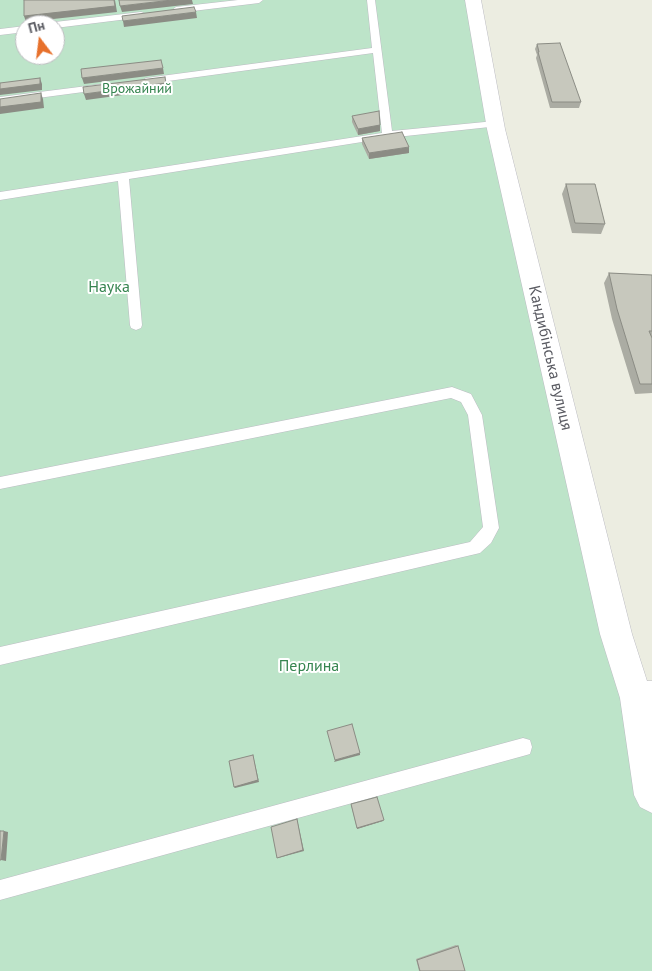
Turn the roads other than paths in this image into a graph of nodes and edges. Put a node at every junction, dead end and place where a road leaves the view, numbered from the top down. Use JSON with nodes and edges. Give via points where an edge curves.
{"nodes":[{"id":1,"x":259,"y":0,"type":"edge"},
{"id":2,"x":371,"y":0,"type":"edge"},
{"id":3,"x":473,"y":0,"type":"edge"},
{"id":4,"x":162,"y":12,"type":"edge"},
{"id":5,"x":152,"y":13,"type":"edge"},
{"id":6,"x":65,"y":24,"type":"edge"},
{"id":7,"x":15,"y":30,"type":"edge"},
{"id":8,"x":0,"y":32,"type":"edge"},
{"id":9,"x":377,"y":50,"type":"junction"},
{"id":10,"x":136,"y":82,"type":"edge"},
{"id":11,"x":116,"y":85,"type":"edge"},
{"id":12,"x":0,"y":100,"type":"edge"},
{"id":13,"x":495,"y":124,"type":"junction"},
{"id":14,"x":387,"y":135,"type":"junction"},
{"id":15,"x":123,"y":176,"type":"junction"},
{"id":16,"x":0,"y":196,"type":"edge"},
{"id":17,"x":136,"y":325,"type":"dead end"},
{"id":18,"x":0,"y":483,"type":"edge"},
{"id":19,"x":0,"y":656,"type":"edge"},
{"id":20,"x":644,"y":697,"type":"edge"},
{"id":21,"x":523,"y":746,"type":"dead end"},
{"id":22,"x":652,"y":794,"type":"edge"},
{"id":23,"x":0,"y":890,"type":"edge"}],
"edges":[{"from":1,"to":4,"type":"lane"},
{"from":2,"to":9,"type":"lane"},
{"from":3,"to":13,"type":"street","name":"Кандибінська вулиця"},
{"from":5,"to":6,"type":"lane"},
{"from":7,"to":8,"type":"lane"},
{"from":9,"to":10,"type":"lane"},
{"from":9,"to":14,"type":"lane"},
{"from":11,"to":12,"type":"lane"},
{"from":13,"to":14,"type":"lane"},
{"from":13,"to":20,"type":"street","name":"Кандибінська вулиця","via":[[616,634]]},
{"from":14,"to":15,"type":"lane"},
{"from":15,"to":16,"type":"lane"},
{"from":15,"to":17,"type":"lane"},
{"from":18,"to":19,"type":"lane","via":[[452,392],[466,398],[474,415],[491,528],[474,548]]},
{"from":20,"to":22,"type":"street","name":"Кандибінська вулиця"},
{"from":21,"to":23,"type":"lane"}]}
